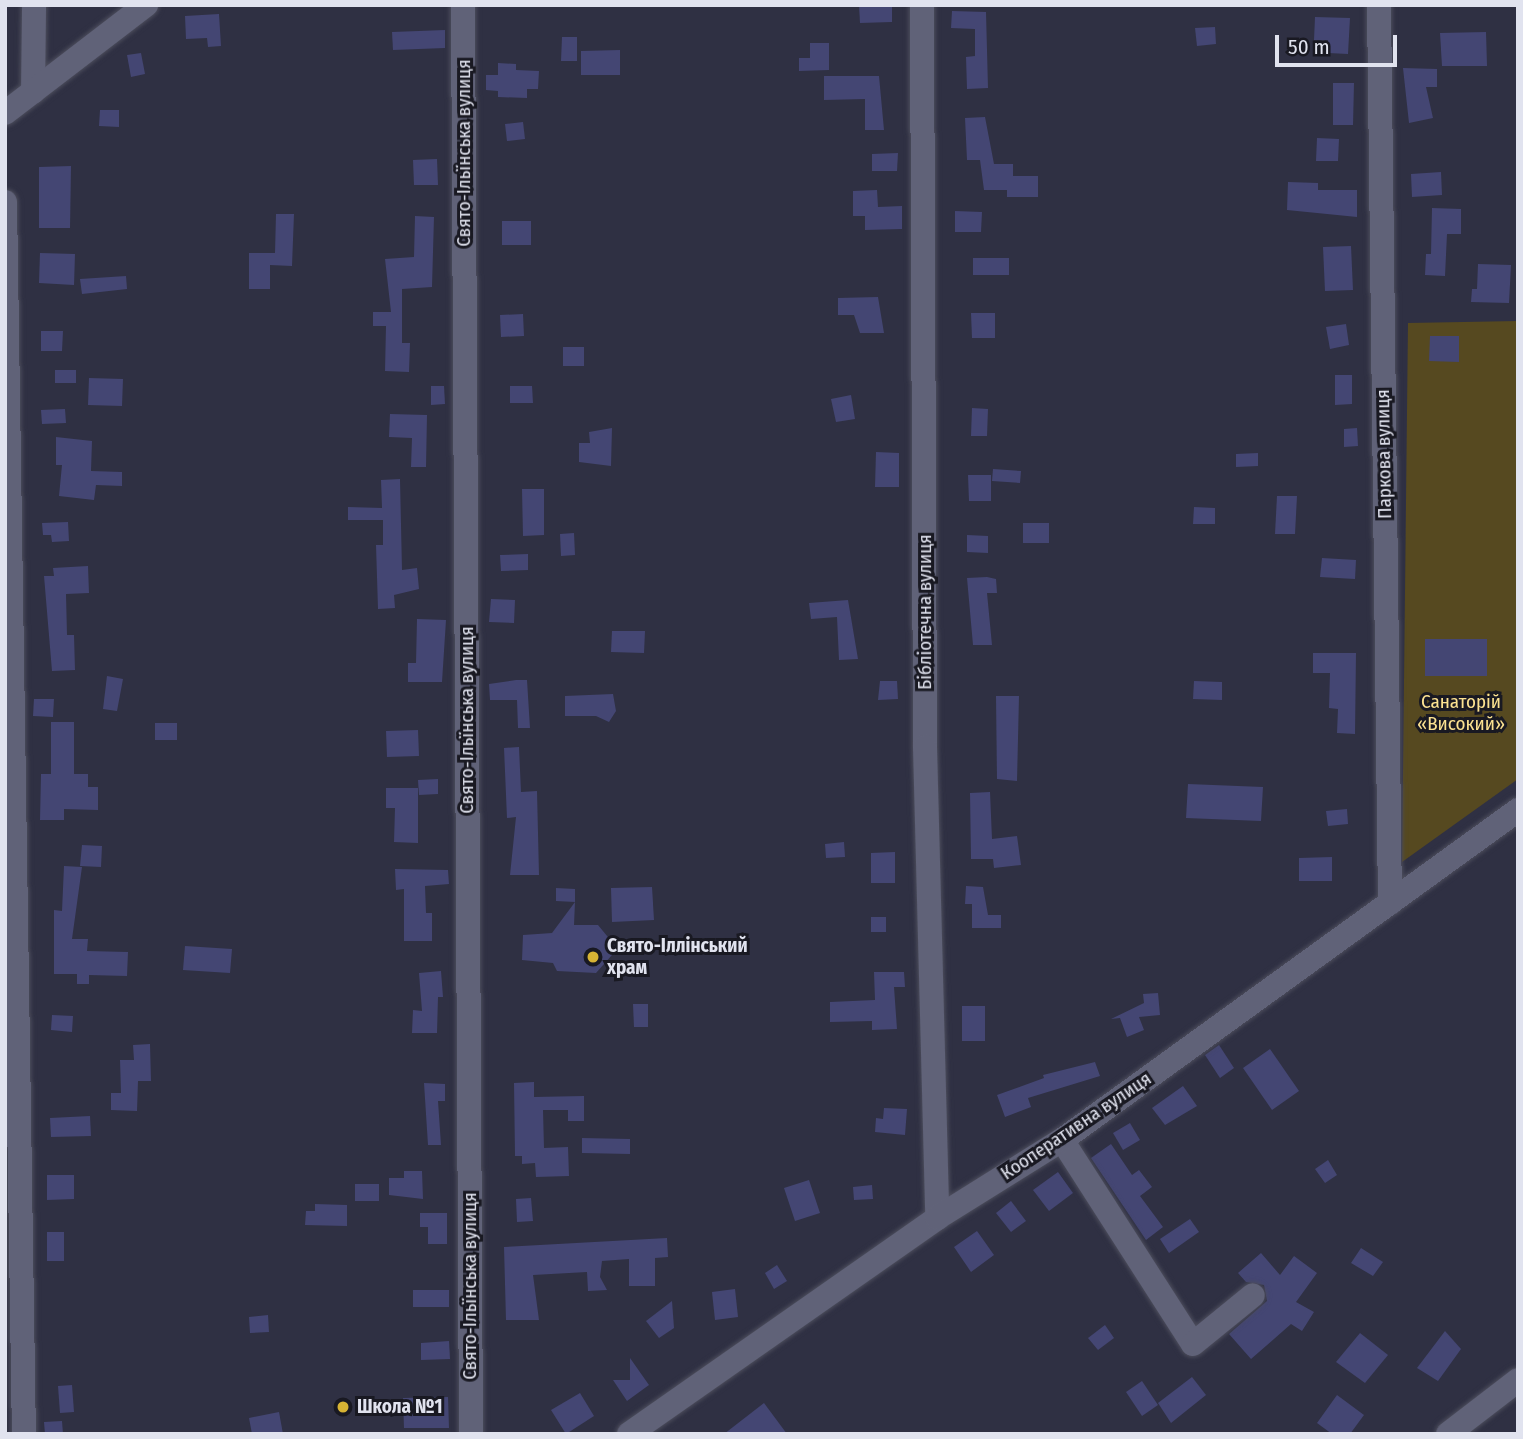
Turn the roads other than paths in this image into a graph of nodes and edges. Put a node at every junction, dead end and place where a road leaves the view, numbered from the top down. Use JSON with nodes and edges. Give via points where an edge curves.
{"nodes":[{"id":1,"x":34,"y":5,"type":"edge"},
{"id":2,"x":146,"y":5,"type":"edge"},
{"id":3,"x":463,"y":5,"type":"edge"},
{"id":4,"x":922,"y":5,"type":"edge"},
{"id":5,"x":1379,"y":5,"type":"edge"},
{"id":6,"x":33,"y":92,"type":"junction"},
{"id":7,"x":5,"y":113,"type":"edge"},
{"id":8,"x":5,"y":202,"type":"edge"},
{"id":9,"x":1517,"y":812,"type":"edge"},
{"id":10,"x":1390,"y":903,"type":"junction"},
{"id":11,"x":1062,"y":1140,"type":"junction"},
{"id":12,"x":937,"y":1218,"type":"junction"},
{"id":13,"x":1253,"y":1295,"type":"dead end"},
{"id":14,"x":1518,"y":1380,"type":"edge"},
{"id":15,"x":24,"y":1434,"type":"edge"},
{"id":16,"x":471,"y":1434,"type":"edge"},
{"id":17,"x":629,"y":1434,"type":"edge"},
{"id":18,"x":1448,"y":1434,"type":"edge"}],
"edges":[{"from":1,"to":6,"type":"street"},
{"from":2,"to":6,"type":"street"},
{"from":3,"to":16,"type":"street","name":"Свято-Ільїнська вулиця"},
{"from":4,"to":12,"type":"street","name":"Бібліотечна вулиця","via":[[925,747]]},
{"from":5,"to":10,"type":"street","name":"Паркова вулиця"},
{"from":6,"to":7,"type":"street"},
{"from":8,"to":15,"type":"street"},
{"from":9,"to":10,"type":"street","name":"Кооперативна вулиця"},
{"from":10,"to":11,"type":"street","name":"Кооперативна вулиця"},
{"from":11,"to":12,"type":"street","name":"Кооперативна вулиця"},
{"from":11,"to":13,"type":"street","via":[[1193,1344]]},
{"from":12,"to":17,"type":"street","name":"Кооперативна вулиця"},
{"from":14,"to":18,"type":"street"}]}
